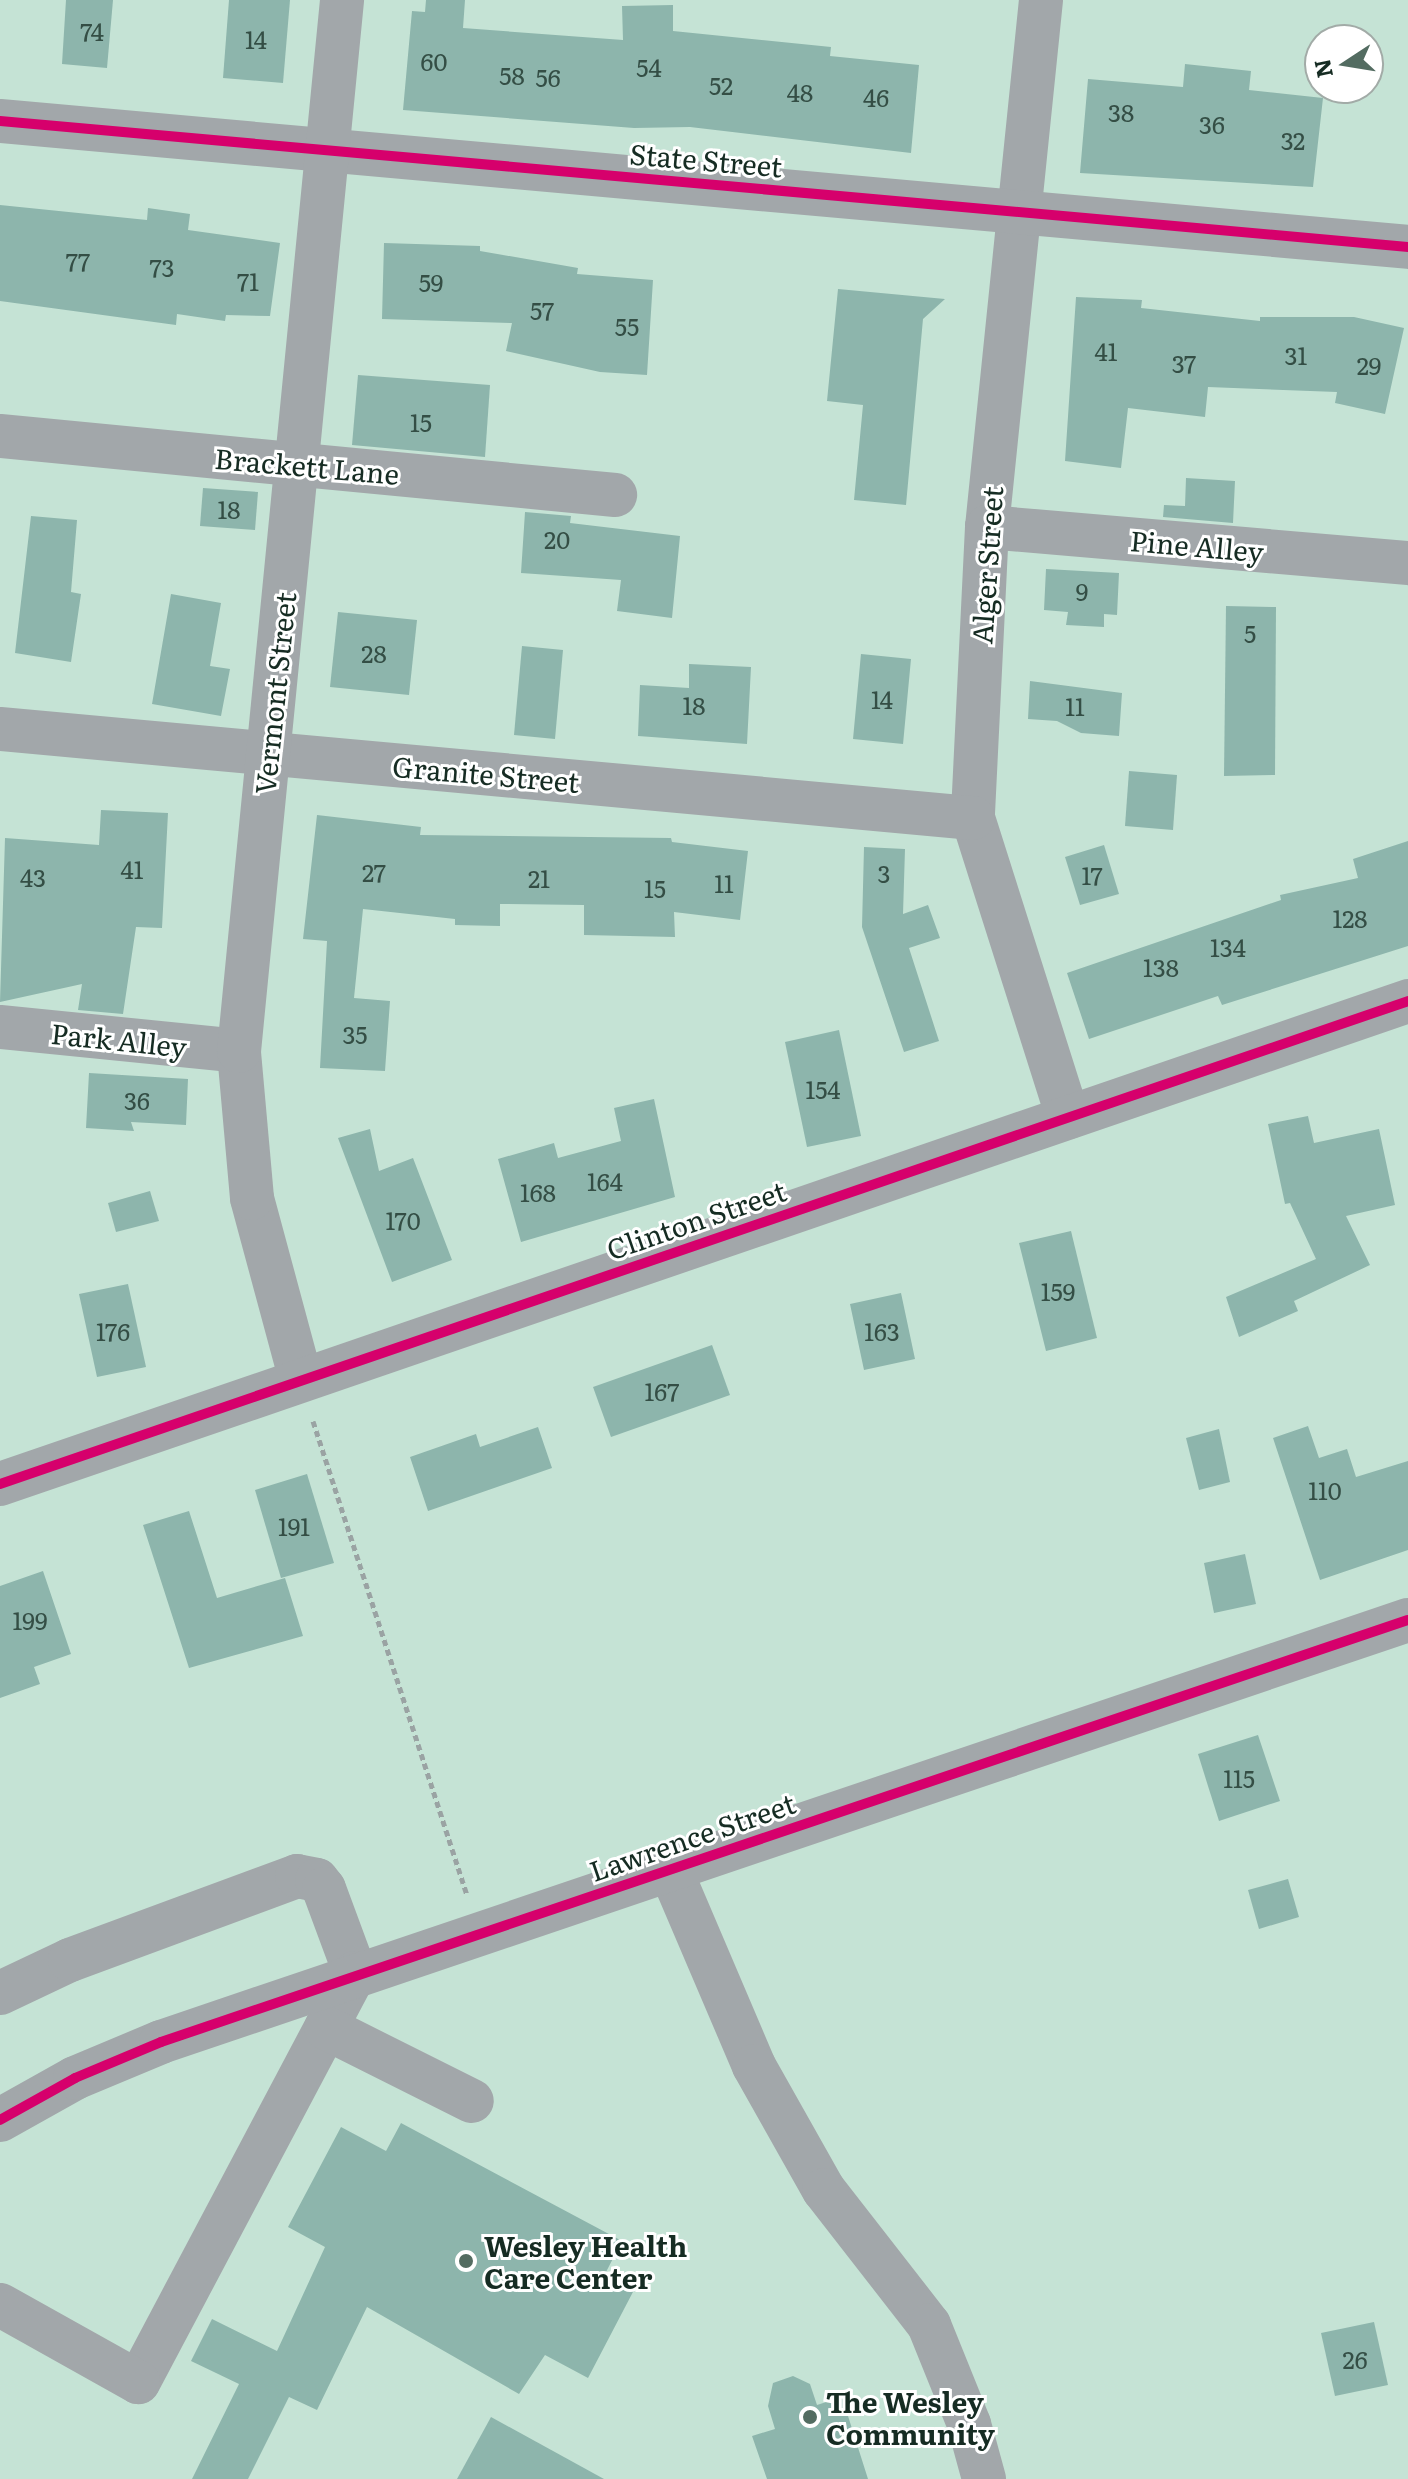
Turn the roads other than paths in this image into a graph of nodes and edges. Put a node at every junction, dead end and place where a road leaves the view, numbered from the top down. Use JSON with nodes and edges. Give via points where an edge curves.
{"nodes":[{"id":1,"x":342,"y":0,"type":"edge"},
{"id":2,"x":1041,"y":0,"type":"edge"},
{"id":3,"x":0,"y":121,"type":"edge"},
{"id":4,"x":331,"y":152,"type":"junction"},
{"id":5,"x":1019,"y":210,"type":"junction"},
{"id":6,"x":1408,"y":247,"type":"edge"},
{"id":7,"x":0,"y":436,"type":"edge"},
{"id":8,"x":297,"y":464,"type":"junction"},
{"id":9,"x":615,"y":495,"type":"dead end"},
{"id":10,"x":987,"y":527,"type":"junction"},
{"id":11,"x":1408,"y":563,"type":"edge"},
{"id":12,"x":0,"y":729,"type":"edge"},
{"id":13,"x":269,"y":753,"type":"junction"},
{"id":14,"x":973,"y":818,"type":"junction"},
{"id":15,"x":1408,"y":1001,"type":"edge"},
{"id":16,"x":0,"y":1027,"type":"edge"},
{"id":17,"x":239,"y":1051,"type":"junction"},
{"id":18,"x":1068,"y":1117,"type":"junction"},
{"id":19,"x":301,"y":1380,"type":"junction"},
{"id":20,"x":0,"y":1484,"type":"edge"},
{"id":21,"x":1408,"y":1620,"type":"edge"},
{"id":22,"x":670,"y":1869,"type":"junction"},
{"id":23,"x":355,"y":1973,"type":"junction"},
{"id":24,"x":0,"y":1993,"type":"edge"},
{"id":25,"x":326,"y":2028,"type":"junction"},
{"id":26,"x":472,"y":2101,"type":"dead end"},
{"id":27,"x":0,"y":2120,"type":"edge"},
{"id":28,"x":0,"y":2305,"type":"edge"},
{"id":29,"x":984,"y":2479,"type":"edge"}],
"edges":[{"from":1,"to":4,"type":"street","name":"Vermont Street"},
{"from":2,"to":5,"type":"street","name":"Alger Street"},
{"from":3,"to":4,"type":"street","name":"State Street"},
{"from":4,"to":5,"type":"street","name":"State Street"},
{"from":4,"to":8,"type":"street","name":"Vermont Street"},
{"from":5,"to":6,"type":"street","name":"State Street"},
{"from":5,"to":10,"type":"street","name":"Alger Street"},
{"from":7,"to":8,"type":"street","name":"Brackett Lane"},
{"from":8,"to":9,"type":"street","name":"Brackett Lane"},
{"from":8,"to":13,"type":"street","name":"Vermont Street"},
{"from":10,"to":11,"type":"street","name":"Pine Alley"},
{"from":10,"to":14,"type":"street","name":"Alger Street"},
{"from":12,"to":13,"type":"street","name":"Granite Street"},
{"from":13,"to":14,"type":"street","name":"Granite Street"},
{"from":13,"to":17,"type":"street","name":"Vermont Street"},
{"from":14,"to":18,"type":"street","name":"Alger Street"},
{"from":15,"to":18,"type":"street","name":"Clinton Street"},
{"from":16,"to":17,"type":"street","name":"Park Alley"},
{"from":17,"to":19,"type":"street","name":"Vermont Street","via":[[252,1198]]},
{"from":18,"to":19,"type":"street","name":"Clinton Street"},
{"from":19,"to":20,"type":"street","name":"Clinton Street"},
{"from":21,"to":22,"type":"street","name":"Lawrence Street"},
{"from":22,"to":23,"type":"street","name":"Lawrence Street"},
{"from":22,"to":29,"type":"street","via":[[754,2066],[824,2190],[929,2325],[969,2424]]},
{"from":23,"to":24,"type":"street","via":[[324,1889],[317,1880],[297,1876],[70,1960]]},
{"from":23,"to":25,"type":"street"},
{"from":23,"to":27,"type":"street","name":"Lawrence Street","via":[[161,2042],[75,2078]]},
{"from":25,"to":26,"type":"street"},
{"from":25,"to":28,"type":"street","via":[[138,2382]]}]}
